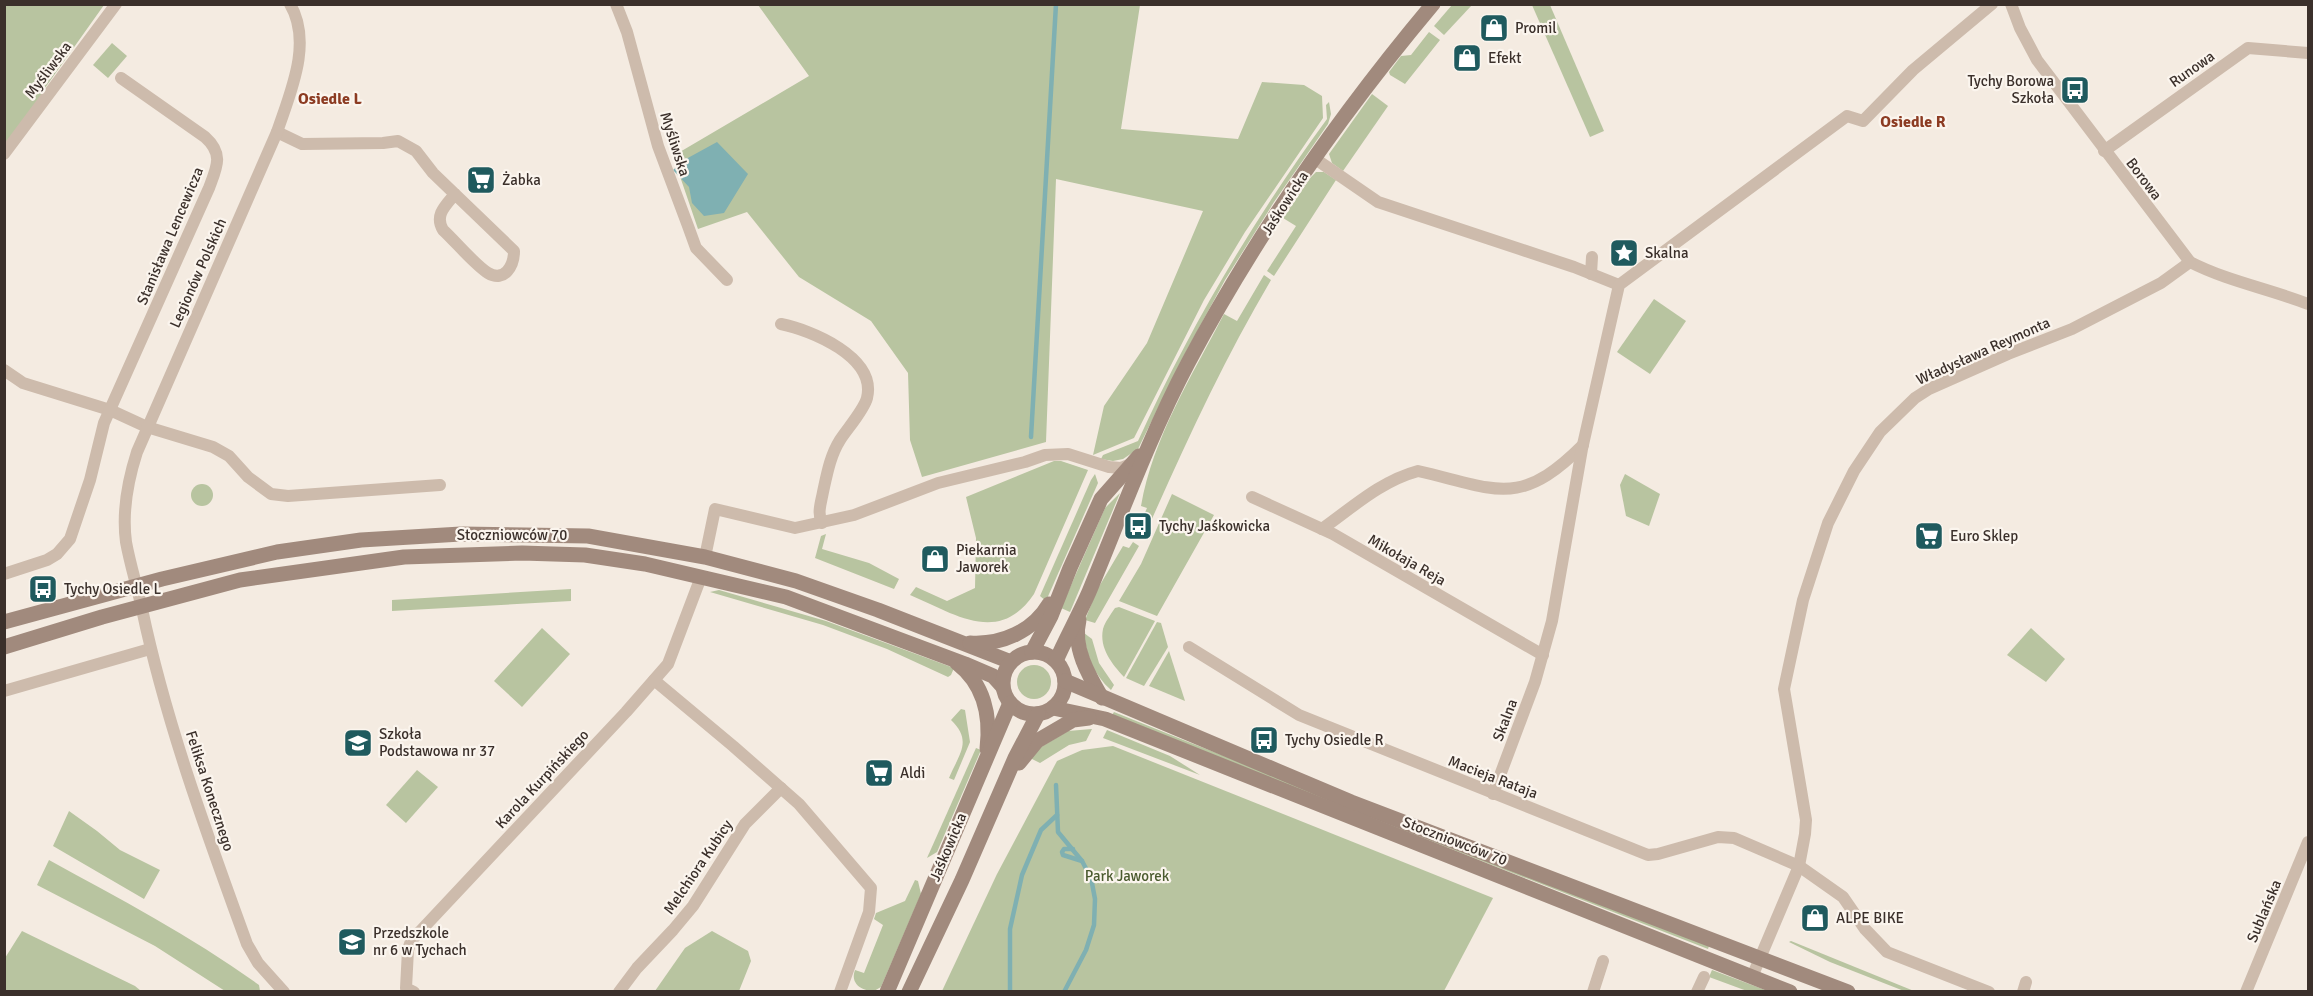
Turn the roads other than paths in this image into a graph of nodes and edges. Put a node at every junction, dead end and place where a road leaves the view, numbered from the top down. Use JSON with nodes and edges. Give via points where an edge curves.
{"nodes":[{"id":1,"x":116,"y":4,"type":"edge"},
{"id":2,"x":290,"y":4,"type":"edge"},
{"id":3,"x":616,"y":4,"type":"edge"},
{"id":4,"x":1433,"y":4,"type":"edge"},
{"id":5,"x":1992,"y":4,"type":"edge"},
{"id":6,"x":2011,"y":4,"type":"edge"},
{"id":7,"x":2308,"y":53,"type":"edge"},
{"id":8,"x":121,"y":78,"type":"dead end"},
{"id":9,"x":277,"y":132,"type":"junction"},
{"id":10,"x":2104,"y":151,"type":"junction"},
{"id":11,"x":4,"y":154,"type":"edge"},
{"id":12,"x":1314,"y":158,"type":"junction"},
{"id":13,"x":455,"y":194,"type":"junction"},
{"id":14,"x":1592,"y":257,"type":"dead end"},
{"id":15,"x":2190,"y":262,"type":"junction"},
{"id":16,"x":1591,"y":274,"type":"junction"},
{"id":17,"x":727,"y":280,"type":"dead end"},
{"id":18,"x":1619,"y":285,"type":"junction"},
{"id":19,"x":2308,"y":304,"type":"edge"},
{"id":20,"x":781,"y":324,"type":"dead end"},
{"id":21,"x":4,"y":370,"type":"edge"},
{"id":22,"x":110,"y":410,"type":"junction"},
{"id":23,"x":1162,"y":417,"type":"junction"},
{"id":24,"x":147,"y":427,"type":"junction"},
{"id":25,"x":1583,"y":445,"type":"junction"},
{"id":26,"x":1134,"y":463,"type":"junction"},
{"id":27,"x":440,"y":485,"type":"dead end"},
{"id":28,"x":1252,"y":497,"type":"dead end"},
{"id":29,"x":822,"y":523,"type":"junction"},
{"id":30,"x":1322,"y":529,"type":"junction"},
{"id":31,"x":705,"y":557,"type":"junction"},
{"id":32,"x":1070,"y":568,"type":"junction"},
{"id":33,"x":4,"y":574,"type":"edge"},
{"id":34,"x":701,"y":577,"type":"junction"},
{"id":35,"x":136,"y":588,"type":"junction"},
{"id":36,"x":1088,"y":594,"type":"junction"},
{"id":37,"x":141,"y":605,"type":"junction"},
{"id":38,"x":4,"y":622,"type":"edge"},
{"id":39,"x":962,"y":642,"type":"junction"},
{"id":40,"x":4,"y":647,"type":"edge"},
{"id":41,"x":1189,"y":647,"type":"dead end"},
{"id":42,"x":150,"y":649,"type":"junction"},
{"id":43,"x":1032,"y":652,"type":"junction"},
{"id":44,"x":1543,"y":655,"type":"junction"},
{"id":45,"x":953,"y":661,"type":"junction"},
{"id":46,"x":1056,"y":661,"type":"junction"},
{"id":47,"x":1011,"y":662,"type":"junction"},
{"id":48,"x":654,"y":680,"type":"junction"},
{"id":49,"x":1065,"y":681,"type":"junction"},
{"id":50,"x":1002,"y":686,"type":"junction"},
{"id":51,"x":4,"y":692,"type":"edge"},
{"id":52,"x":1102,"y":699,"type":"junction"},
{"id":53,"x":1010,"y":703,"type":"junction"},
{"id":54,"x":1045,"y":711,"type":"junction"},
{"id":55,"x":1095,"y":717,"type":"junction"},
{"id":56,"x":985,"y":761,"type":"junction"},
{"id":57,"x":1006,"y":779,"type":"junction"},
{"id":58,"x":781,"y":788,"type":"junction"},
{"id":59,"x":1493,"y":794,"type":"junction"},
{"id":60,"x":2308,"y":842,"type":"edge"},
{"id":61,"x":1799,"y":866,"type":"junction"},
{"id":62,"x":1760,"y":957,"type":"junction"},
{"id":63,"x":1603,"y":962,"type":"dead end"},
{"id":64,"x":1704,"y":977,"type":"dead end"},
{"id":65,"x":1752,"y":977,"type":"junction"},
{"id":66,"x":843,"y":990,"type":"edge"},
{"id":67,"x":284,"y":992,"type":"edge"},
{"id":68,"x":414,"y":992,"type":"edge"},
{"id":69,"x":619,"y":992,"type":"edge"},
{"id":70,"x":887,"y":992,"type":"edge"},
{"id":71,"x":909,"y":992,"type":"edge"},
{"id":72,"x":1593,"y":992,"type":"edge"},
{"id":73,"x":1697,"y":992,"type":"edge"},
{"id":74,"x":1790,"y":992,"type":"edge"},
{"id":75,"x":1848,"y":992,"type":"edge"},
{"id":76,"x":1989,"y":992,"type":"edge"},
{"id":77,"x":2246,"y":992,"type":"edge"}],
"edges":[{"from":1,"to":11,"type":"street","name":"Myśliwska"},
{"from":2,"to":9,"type":"street","name":"Legionów Polskich","via":[[300,43],[294,79]]},
{"from":3,"to":17,"type":"street","name":"Myśliwska","via":[[658,146],[696,248]]},
{"from":4,"to":12,"type":"street","name":"Jaśkowicka"},
{"from":5,"to":18,"type":"street","via":[[1913,70],[1863,121],[1847,116]]},
{"from":6,"to":10,"type":"street","name":"Borowa","via":[[2037,60]]},
{"from":7,"to":10,"type":"street","name":"Runowa","via":[[2248,48]]},
{"from":8,"to":22,"type":"street","name":"Stanisława Lencewicza","via":[[205,136],[213,144],[218,163]]},
{"from":9,"to":13,"type":"street","via":[[310,144],[398,141],[416,151]]},
{"from":9,"to":24,"type":"street","name":"Legionów Polskich"},
{"from":10,"to":15,"type":"street","name":"Borowa"},
{"from":12,"to":16,"type":"street","via":[[1378,202]]},
{"from":12,"to":23,"type":"street","name":"Jaśkowicka","via":[[1253,251]]},
{"from":13,"to":13,"type":"street","via":[[440,213],[442,230],[489,274],[509,271],[514,251]]},
{"from":14,"to":16,"type":"street"},
{"from":15,"to":19,"type":"street","name":"Borowa"},
{"from":15,"to":61,"type":"street","name":"Władysława Reymonta","via":[[2161,283],[2072,329],[1929,389],[1880,432],[1854,471],[1828,523],[1803,600],[1784,689],[1806,820]]},
{"from":16,"to":18,"type":"street"},
{"from":18,"to":25,"type":"street","name":"Skalna"},
{"from":20,"to":29,"type":"street","via":[[829,341],[858,366],[866,381],[867,398],[830,462],[819,513]]},
{"from":21,"to":22,"type":"street","via":[[24,383]]},
{"from":22,"to":24,"type":"street"},
{"from":22,"to":33,"type":"street","name":"Stanisława Lencewicza","via":[[70,539],[47,560]]},
{"from":23,"to":26,"type":"street","name":"Jaśkowicka"},
{"from":23,"to":36,"type":"street","name":"Jaśkowicka"},
{"from":24,"to":27,"type":"street","via":[[213,447],[229,456],[271,494]]},
{"from":24,"to":35,"type":"street","name":"Legionów Polskich","via":[[131,472],[127,497],[126,541]]},
{"from":25,"to":30,"type":"street","via":[[1551,474],[1520,488],[1499,490],[1418,471],[1404,475]]},
{"from":25,"to":44,"type":"street","name":"Skalna"},
{"from":26,"to":29,"type":"street","via":[[1109,467],[1068,454],[1045,455],[938,483]]},
{"from":26,"to":32,"type":"street","name":"Jaśkowicka","via":[[1101,500]]},
{"from":28,"to":30,"type":"street","name":"Mikołaja Reja"},
{"from":29,"to":31,"type":"street","via":[[795,528],[715,509]]},
{"from":30,"to":44,"type":"street","name":"Mikołaja Reja"},
{"from":31,"to":35,"type":"street","name":"Stoczniowców 70","via":[[588,536],[461,534],[361,540],[277,552]]},
{"from":31,"to":39,"type":"street","name":"Stoczniowców 70","via":[[795,581]]},
{"from":32,"to":39,"type":"street","via":[[1042,616],[1023,631],[998,641]]},
{"from":32,"to":43,"type":"street","name":"Jaśkowicka"},
{"from":34,"to":37,"type":"street","name":"Stoczniowców 70","via":[[585,555],[404,557],[240,580]]},
{"from":34,"to":45,"type":"street","name":"Stoczniowców 70","via":[[786,597]]},
{"from":34,"to":48,"type":"street","name":"Karola Kurpińskiego","via":[[668,664]]},
{"from":35,"to":37,"type":"street","name":"Feliksa Konecznego"},
{"from":35,"to":38,"type":"street","name":"Stoczniowców 70"},
{"from":36,"to":46,"type":"street","name":"Jaśkowicka"},
{"from":36,"to":52,"type":"street","via":[[1077,628],[1079,646]]},
{"from":37,"to":40,"type":"street","name":"Stoczniowców 70"},
{"from":37,"to":42,"type":"street","name":"Feliksa Konecznego"},
{"from":39,"to":47,"type":"street","name":"Stoczniowców 70"},
{"from":41,"to":59,"type":"street","name":"Macieja Rataja","via":[[1299,716]]},
{"from":42,"to":51,"type":"street"},
{"from":42,"to":67,"type":"street","name":"Feliksa Konecznego","via":[[247,944]]},
{"from":43,"to":46,"type":"street"},
{"from":43,"to":47,"type":"street"},
{"from":44,"to":59,"type":"street","name":"Skalna"},
{"from":45,"to":50,"type":"street","name":"Stoczniowców 70","via":[[993,676]]},
{"from":45,"to":56,"type":"street","via":[[980,688],[988,723]]},
{"from":46,"to":49,"type":"street"},
{"from":47,"to":50,"type":"street"},
{"from":48,"to":58,"type":"street"},
{"from":48,"to":68,"type":"street","name":"Karola Kurpińskiego","via":[[417,932],[411,941],[406,988]]},
{"from":49,"to":52,"type":"street","name":"Stoczniowców 70"},
{"from":49,"to":54,"type":"street","via":[[1060,701]]},
{"from":50,"to":53,"type":"street"},
{"from":52,"to":62,"type":"street","name":"Stoczniowców 70","via":[[1351,802]]},
{"from":53,"to":54,"type":"street","via":[[1028,714]]},
{"from":53,"to":56,"type":"street","name":"Jaśkowicka"},
{"from":54,"to":55,"type":"street","name":"Stoczniowców 70"},
{"from":54,"to":57,"type":"street","name":"Jaśkowicka","via":[[1025,735]]},
{"from":55,"to":57,"type":"street","via":[[1073,720],[1037,741]]},
{"from":55,"to":65,"type":"street","name":"Stoczniowców 70"},
{"from":56,"to":70,"type":"street","name":"Jaśkowicka"},
{"from":57,"to":71,"type":"street","name":"Jaśkowicka"},
{"from":58,"to":66,"type":"street","via":[[871,888],[869,912]]},
{"from":58,"to":69,"type":"street","name":"Melchiora Kubicy","via":[[745,824],[693,906]]},
{"from":59,"to":61,"type":"street","name":"Macieja Rataja","via":[[1648,855],[1727,837]]},
{"from":60,"to":77,"type":"street","name":"Sublańska"},
{"from":61,"to":62,"type":"street","name":"Władysława Reymonta"},
{"from":61,"to":76,"type":"street","via":[[1843,897],[1887,952]]},
{"from":62,"to":65,"type":"street","name":"Władysława Reymonta"},
{"from":62,"to":75,"type":"street","name":"Stoczniowców 70"},
{"from":63,"to":72,"type":"street"},
{"from":64,"to":73,"type":"street"},
{"from":65,"to":74,"type":"street","name":"Stoczniowców 70"}]}
